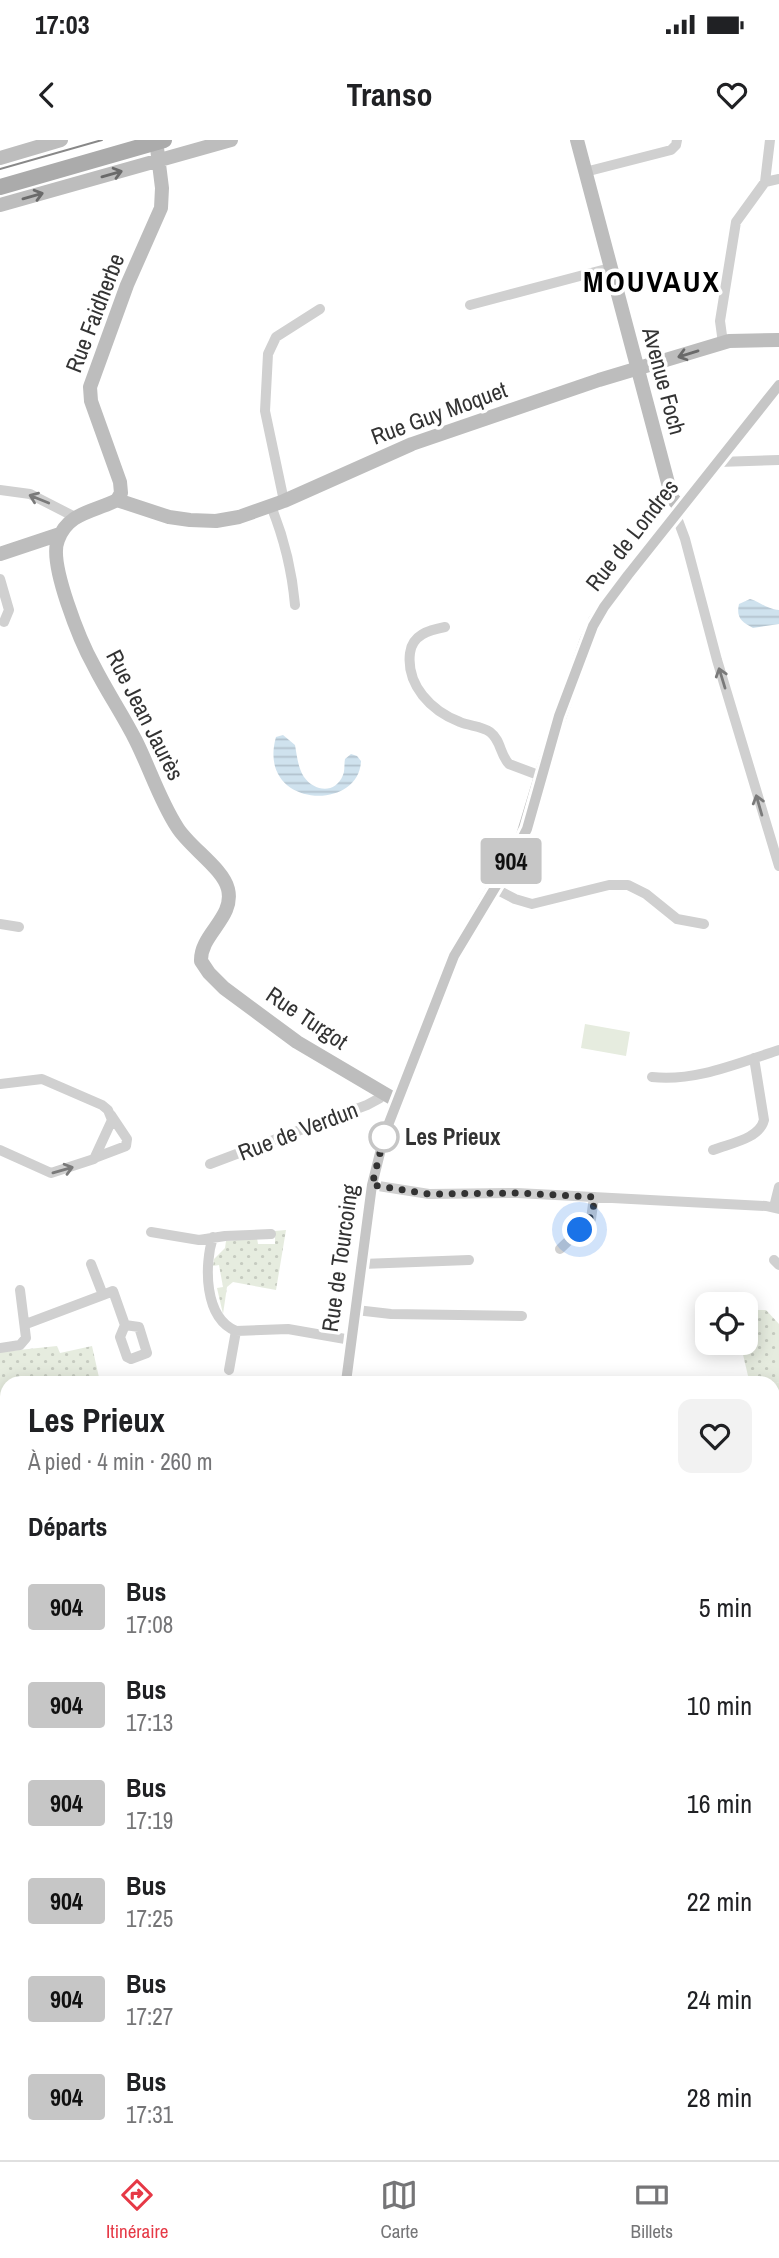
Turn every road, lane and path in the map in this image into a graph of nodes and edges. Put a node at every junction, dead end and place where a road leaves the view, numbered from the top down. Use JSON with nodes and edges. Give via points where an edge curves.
{"nodes":[{"id":1,"x":61,"y":140,"type":"edge"},
{"id":2,"x":137,"y":140,"type":"edge"},
{"id":3,"x":231,"y":140,"type":"edge"},
{"id":4,"x":577,"y":140,"type":"edge"},
{"id":5,"x":677,"y":140,"type":"edge"},
{"id":6,"x":770,"y":140,"type":"edge"},
{"id":7,"x":159,"y":141,"type":"edge"},
{"id":8,"x":0,"y":158,"type":"edge"},
{"id":9,"x":159,"y":161,"type":"junction"},
{"id":10,"x":585,"y":172,"type":"junction"},
{"id":11,"x":0,"y":179,"type":"edge"},
{"id":12,"x":779,"y":179,"type":"edge"},
{"id":13,"x":765,"y":182,"type":"junction"},
{"id":14,"x":0,"y":187,"type":"edge"},
{"id":15,"x":0,"y":205,"type":"edge"},
{"id":16,"x":610,"y":268,"type":"junction"},
{"id":17,"x":470,"y":305,"type":"dead end"},
{"id":18,"x":320,"y":309,"type":"dead end"},
{"id":19,"x":779,"y":340,"type":"edge"},
{"id":20,"x":723,"y":343,"type":"junction"},
{"id":21,"x":638,"y":369,"type":"junction"},
{"id":22,"x":779,"y":385,"type":"edge"},
{"id":23,"x":779,"y":460,"type":"edge"},
{"id":24,"x":718,"y":462,"type":"junction"},
{"id":25,"x":0,"y":490,"type":"edge"},
{"id":26,"x":117,"y":500,"type":"junction"},
{"id":27,"x":277,"y":504,"type":"junction"},
{"id":28,"x":678,"y":512,"type":"junction"},
{"id":29,"x":75,"y":517,"type":"junction"},
{"id":30,"x":60,"y":534,"type":"junction"},
{"id":31,"x":0,"y":554,"type":"edge"},
{"id":32,"x":0,"y":579,"type":"edge"},
{"id":33,"x":295,"y":605,"type":"dead end"},
{"id":34,"x":4,"y":622,"type":"dead end"},
{"id":35,"x":445,"y":627,"type":"dead end"},
{"id":36,"x":541,"y":776,"type":"junction"},
{"id":37,"x":779,"y":866,"type":"edge"},
{"id":38,"x":494,"y":888,"type":"junction"},
{"id":39,"x":0,"y":924,"type":"edge"},
{"id":40,"x":704,"y":924,"type":"dead end"},
{"id":41,"x":19,"y":927,"type":"dead end"},
{"id":42,"x":201,"y":961,"type":"joint"},
{"id":43,"x":779,"y":1050,"type":"edge"},
{"id":44,"x":754,"y":1058,"type":"junction"},
{"id":45,"x":652,"y":1077,"type":"dead end"},
{"id":46,"x":0,"y":1084,"type":"edge"},
{"id":47,"x":383,"y":1093,"type":"junction"},
{"id":48,"x":397,"y":1101,"type":"junction"},
{"id":49,"x":110,"y":1113,"type":"junction"},
{"id":50,"x":0,"y":1150,"type":"edge"},
{"id":51,"x":713,"y":1150,"type":"dead end"},
{"id":52,"x":97,"y":1157,"type":"junction"},
{"id":53,"x":210,"y":1164,"type":"dead end"},
{"id":54,"x":372,"y":1185,"type":"junction"},
{"id":55,"x":779,"y":1187,"type":"edge"},
{"id":56,"x":594,"y":1197,"type":"junction"},
{"id":57,"x":776,"y":1208,"type":"edge"},
{"id":58,"x":151,"y":1232,"type":"dead end"},
{"id":59,"x":271,"y":1234,"type":"dead end"},
{"id":60,"x":213,"y":1237,"type":"junction"},
{"id":61,"x":559,"y":1249,"type":"dead end"},
{"id":62,"x":469,"y":1260,"type":"dead end"},
{"id":63,"x":91,"y":1264,"type":"dead end"},
{"id":64,"x":362,"y":1264,"type":"junction"},
{"id":65,"x":20,"y":1290,"type":"dead end"},
{"id":66,"x":103,"y":1295,"type":"junction"},
{"id":67,"x":356,"y":1310,"type":"junction"},
{"id":68,"x":522,"y":1316,"type":"dead end"},
{"id":69,"x":29,"y":1322,"type":"junction"},
{"id":70,"x":125,"y":1325,"type":"dead end"},
{"id":71,"x":236,"y":1331,"type":"junction"},
{"id":72,"x":351,"y":1340,"type":"junction"},
{"id":73,"x":0,"y":1348,"type":"edge"},
{"id":74,"x":229,"y":1370,"type":"dead end"},
{"id":75,"x":347,"y":1376,"type":"edge"}],
"edges":[{"from":1,"to":8,"type":"street"},
{"from":2,"to":11,"type":"main road"},
{"from":3,"to":9,"type":"street"},
{"from":4,"to":10,"type":"street","name":"Avenue Foch"},
{"from":5,"to":10,"type":"street","via":[[671,150]]},
{"from":6,"to":13,"type":"street"},
{"from":7,"to":9,"type":"street","name":"Rue Faidherbe"},
{"from":7,"to":14,"type":"main road"},
{"from":15,"to":9,"type":"street","one_way":true},
{"from":9,"to":26,"type":"street","name":"Rue Faidherbe","via":[[161,208],[90,387],[120,482]]},
{"from":10,"to":16,"type":"street","name":"Avenue Foch"},
{"from":12,"to":13,"type":"street"},
{"from":13,"to":20,"type":"street","via":[[736,222],[720,321]]},
{"from":16,"to":17,"type":"street"},
{"from":16,"to":21,"type":"street","name":"Avenue Foch"},
{"from":18,"to":27,"type":"street","via":[[276,337],[268,354],[265,411]]},
{"from":19,"to":20,"type":"street","name":"Rue Guy Moquet"},
{"from":20,"to":21,"type":"street","name":"Rue Guy Moquet","one_way":true},
{"from":21,"to":27,"type":"street","name":"Rue Guy Moquet","via":[[412,444]]},
{"from":21,"to":28,"type":"street","name":"Avenue Foch"},
{"from":22,"to":24,"type":"street","name":"Rue de Londres"},
{"from":23,"to":24,"type":"street"},
{"from":24,"to":28,"type":"street","name":"Rue de Londres"},
{"from":29,"to":25,"type":"street","one_way":true,"via":[[30,494]]},
{"from":26,"to":27,"type":"street","name":"Rue Guy Moquet","via":[[169,517],[203,521]]},
{"from":26,"to":29,"type":"street"},
{"from":27,"to":33,"type":"street"},
{"from":28,"to":36,"type":"street","name":"Rue de Londres","via":[[595,621]]},
{"from":37,"to":28,"type":"street","one_way":true},
{"from":29,"to":30,"type":"street"},
{"from":30,"to":31,"type":"street"},
{"from":30,"to":42,"type":"street","name":"Rue Jean Jaurès","via":[[55,547],[59,575],[89,658],[124,717],[178,830],[226,883],[228,907]]},
{"from":32,"to":34,"type":"street","via":[[9,610]]},
{"from":35,"to":36,"type":"street","via":[[419,636],[411,644],[409,670],[418,689],[446,715],[489,732],[509,764]]},
{"from":36,"to":38,"type":"street","name":"Rue de Londres","via":[[527,829]]},
{"from":38,"to":40,"type":"street","via":[[514,900],[533,904],[609,885],[628,885],[677,919]]},
{"from":38,"to":48,"type":"street","name":"Rue de Londres","via":[[448,968]]},
{"from":39,"to":41,"type":"street"},
{"from":42,"to":47,"type":"street","name":"Rue Turgot","via":[[225,988],[297,1042]]},
{"from":43,"to":44,"type":"street"},
{"from":44,"to":45,"type":"street","via":[[691,1076]]},
{"from":44,"to":51,"type":"street","via":[[762,1127],[756,1134]]},
{"from":46,"to":49,"type":"street","via":[[42,1079],[102,1105]]},
{"from":47,"to":48,"type":"street","name":"Rue Turgot"},
{"from":47,"to":53,"type":"street","name":"Rue de Verdun","via":[[367,1105]]},
{"from":48,"to":54,"type":"street","name":"Rue de Tourcoing"},
{"from":49,"to":52,"type":"street","via":[[111,1126]]},
{"from":49,"to":52,"type":"street","via":[[127,1139],[125,1146]]},
{"from":50,"to":52,"type":"street","one_way":true,"via":[[51,1173]]},
{"from":54,"to":56,"type":"street","via":[[429,1194]]},
{"from":54,"to":64,"type":"street","name":"Rue de Tourcoing"},
{"from":55,"to":57,"type":"street"},
{"from":56,"to":57,"type":"street"},
{"from":56,"to":61,"type":"street","via":[[590,1219]]},
{"from":58,"to":60,"type":"street","via":[[199,1240]]},
{"from":59,"to":60,"type":"street"},
{"from":60,"to":71,"type":"street","via":[[207,1262],[215,1311],[222,1323]]},
{"from":62,"to":64,"type":"street"},
{"from":63,"to":66,"type":"street"},
{"from":64,"to":67,"type":"street","name":"Rue de Tourcoing"},
{"from":65,"to":69,"type":"street"},
{"from":66,"to":69,"type":"street"},
{"from":66,"to":70,"type":"street","via":[[113,1291]]},
{"from":67,"to":68,"type":"street"},
{"from":67,"to":72,"type":"street","name":"Rue de Tourcoing"},
{"from":69,"to":73,"type":"street","via":[[23,1343]]},
{"from":71,"to":72,"type":"street","via":[[288,1329]]},
{"from":71,"to":74,"type":"street"},
{"from":72,"to":75,"type":"street","name":"Rue de Tourcoing"}]}
